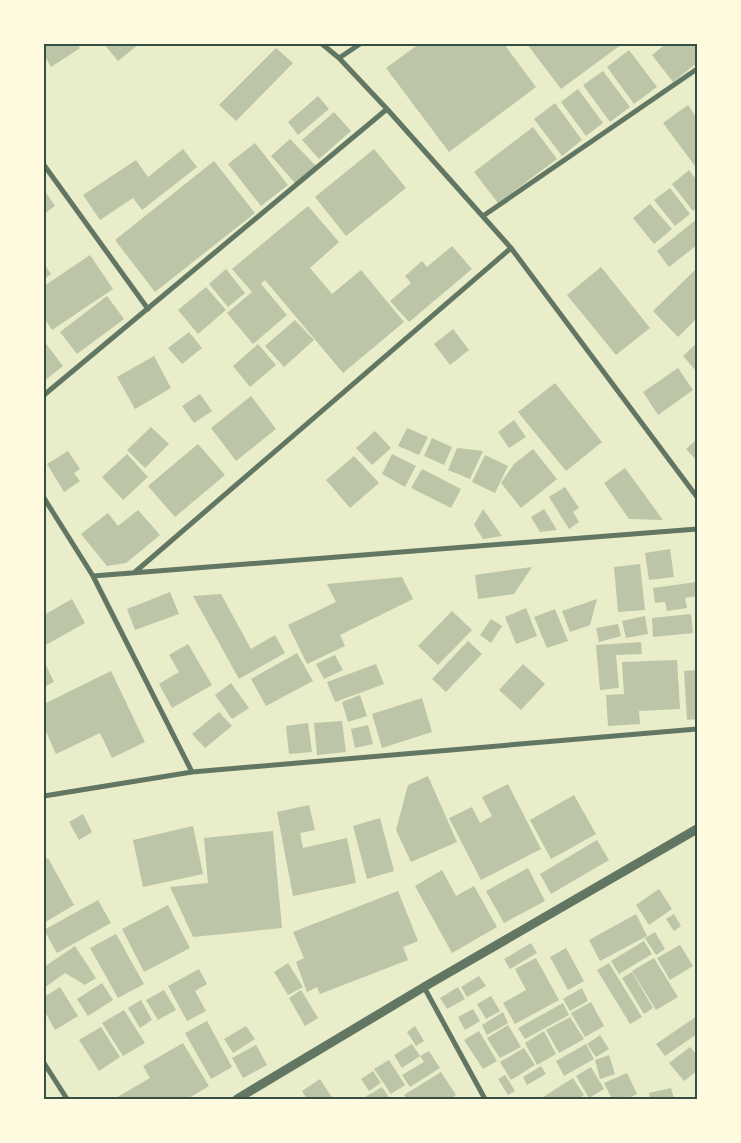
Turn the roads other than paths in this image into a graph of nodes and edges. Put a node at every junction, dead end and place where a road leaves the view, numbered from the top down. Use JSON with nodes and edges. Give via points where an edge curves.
{"nodes":[{"id":1,"x":322,"y":44,"type":"edge"},
{"id":2,"x":360,"y":44,"type":"edge"},
{"id":3,"x":339,"y":58,"type":"junction"},
{"id":4,"x":697,"y":69,"type":"edge"},
{"id":5,"x":386,"y":110,"type":"junction"},
{"id":6,"x":44,"y":166,"type":"edge"},
{"id":7,"x":483,"y":216,"type":"junction"},
{"id":8,"x":511,"y":248,"type":"junction"},
{"id":9,"x":148,"y":309,"type":"junction"},
{"id":10,"x":44,"y":395,"type":"edge"},
{"id":11,"x":697,"y":497,"type":"edge"},
{"id":12,"x":44,"y":498,"type":"edge"},
{"id":13,"x":697,"y":530,"type":"edge"},
{"id":14,"x":136,"y":572,"type":"junction"},
{"id":15,"x":93,"y":576,"type":"junction"},
{"id":16,"x":697,"y":730,"type":"edge"},
{"id":17,"x":192,"y":772,"type":"junction"},
{"id":18,"x":44,"y":796,"type":"edge"},
{"id":19,"x":697,"y":829,"type":"edge"},
{"id":20,"x":424,"y":987,"type":"junction"},
{"id":21,"x":44,"y":1063,"type":"edge"},
{"id":22,"x":67,"y":1099,"type":"edge"},
{"id":23,"x":236,"y":1099,"type":"edge"},
{"id":24,"x":485,"y":1099,"type":"edge"}],
"edges":[{"from":1,"to":3,"type":"street"},
{"from":2,"to":3,"type":"street"},
{"from":3,"to":5,"type":"street"},
{"from":4,"to":7,"type":"street"},
{"from":5,"to":7,"type":"street"},
{"from":5,"to":9,"type":"street"},
{"from":6,"to":9,"type":"street"},
{"from":7,"to":8,"type":"street"},
{"from":8,"to":11,"type":"street"},
{"from":8,"to":14,"type":"street"},
{"from":9,"to":10,"type":"street"},
{"from":12,"to":15,"type":"street"},
{"from":13,"to":14,"type":"street"},
{"from":14,"to":15,"type":"street"},
{"from":15,"to":17,"type":"street"},
{"from":16,"to":17,"type":"street"},
{"from":17,"to":18,"type":"street"},
{"from":19,"to":20,"type":"street"},
{"from":20,"to":23,"type":"street"},
{"from":20,"to":24,"type":"street"},
{"from":21,"to":22,"type":"street"}]}
